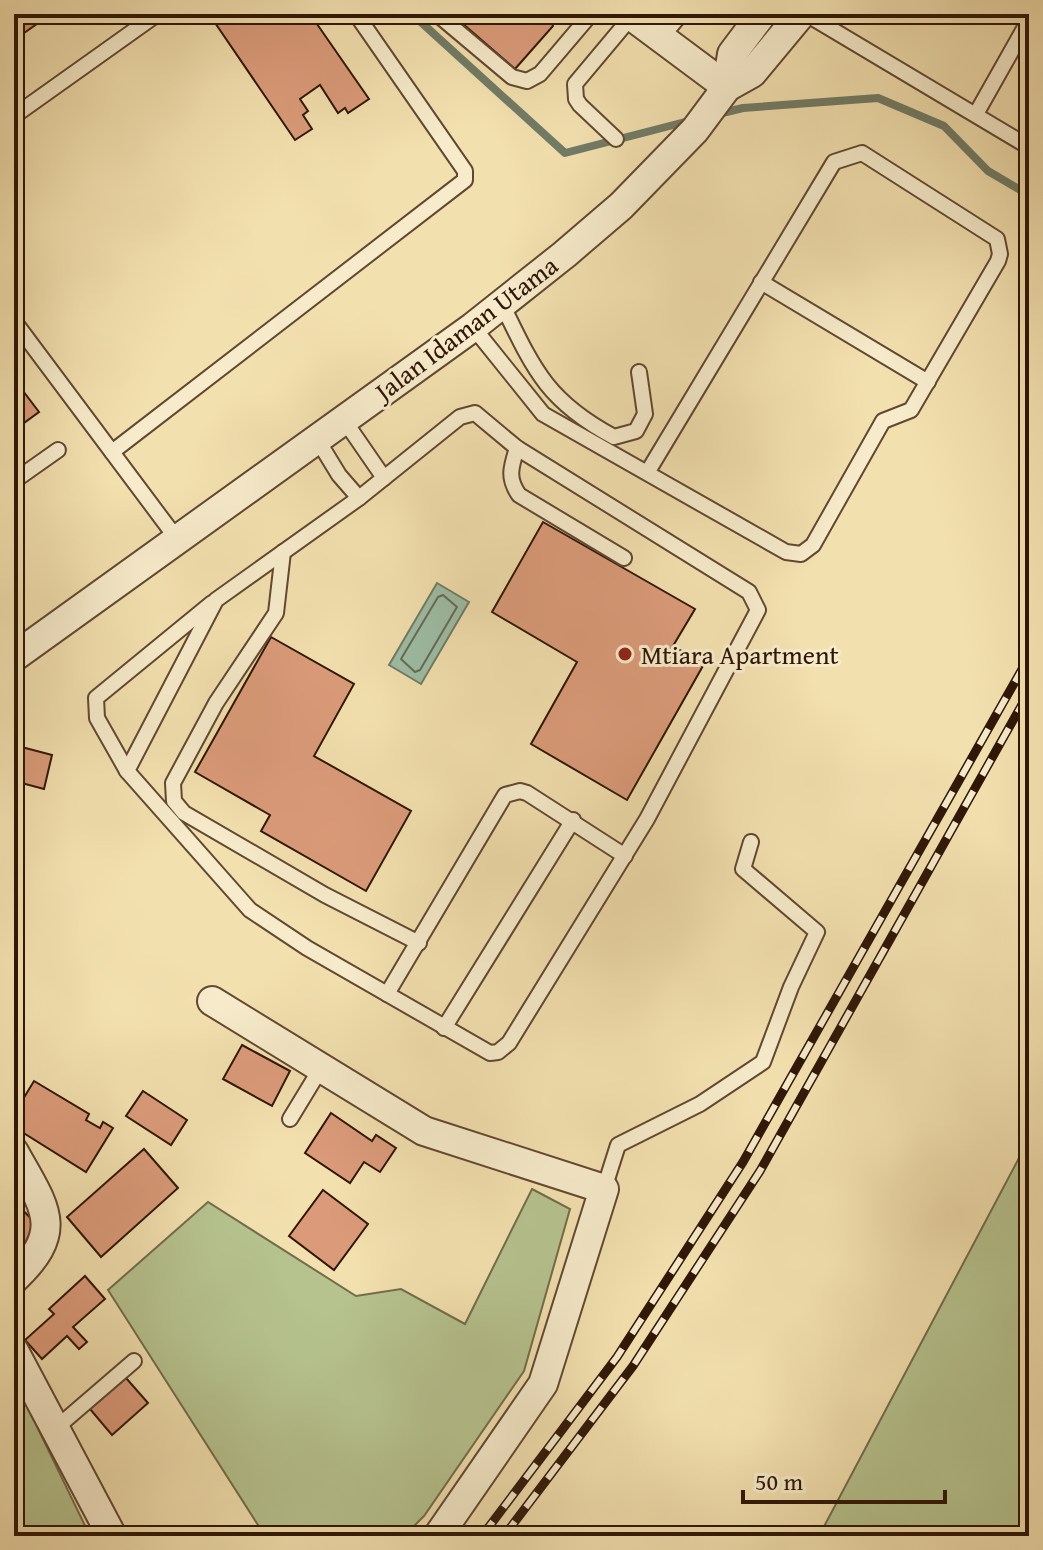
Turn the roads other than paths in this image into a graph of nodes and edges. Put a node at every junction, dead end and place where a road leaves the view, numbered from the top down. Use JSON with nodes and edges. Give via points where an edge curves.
{"nodes":[{"id":1,"x":356,"y":14,"type":"edge"},
{"id":2,"x":437,"y":14,"type":"edge"},
{"id":3,"x":591,"y":14,"type":"edge"},
{"id":4,"x":762,"y":14,"type":"edge"},
{"id":5,"x":803,"y":14,"type":"edge"},
{"id":6,"x":156,"y":15,"type":"edge"},
{"id":7,"x":630,"y":15,"type":"edge"},
{"id":8,"x":1029,"y":20,"type":"edge"},
{"id":9,"x":664,"y":24,"type":"edge"},
{"id":10,"x":727,"y":87,"type":"junction"},
{"id":11,"x":976,"y":114,"type":"junction"},
{"id":12,"x":14,"y":116,"type":"edge"},
{"id":13,"x":616,"y":139,"type":"dead end"},
{"id":14,"x":1029,"y":147,"type":"edge"},
{"id":15,"x":761,"y":282,"type":"junction"},
{"id":16,"x":502,"y":304,"type":"junction"},
{"id":17,"x":14,"y":321,"type":"edge"},
{"id":18,"x":473,"y":327,"type":"junction"},
{"id":19,"x":639,"y":372,"type":"dead end"},
{"id":20,"x":928,"y":382,"type":"junction"},
{"id":21,"x":344,"y":420,"type":"junction"},
{"id":22,"x":317,"y":439,"type":"junction"},
{"id":23,"x":517,"y":448,"type":"junction"},
{"id":24,"x":58,"y":450,"type":"dead end"},
{"id":25,"x":112,"y":452,"type":"junction"},
{"id":26,"x":647,"y":473,"type":"junction"},
{"id":27,"x":384,"y":478,"type":"junction"},
{"id":28,"x":14,"y":481,"type":"edge"},
{"id":29,"x":359,"y":498,"type":"junction"},
{"id":30,"x":177,"y":539,"type":"junction"},
{"id":31,"x":283,"y":552,"type":"junction"},
{"id":32,"x":624,"y":558,"type":"dead end"},
{"id":33,"x":216,"y":600,"type":"junction"},
{"id":34,"x":14,"y":657,"type":"edge"},
{"id":35,"x":127,"y":771,"type":"junction"},
{"id":36,"x":174,"y":801,"type":"junction"},
{"id":37,"x":156,"y":807,"type":"junction"},
{"id":38,"x":573,"y":820,"type":"junction"},
{"id":39,"x":751,"y":842,"type":"dead end"},
{"id":40,"x":625,"y":856,"type":"junction"},
{"id":41,"x":419,"y":943,"type":"junction"},
{"id":42,"x":387,"y":994,"type":"junction"},
{"id":43,"x":212,"y":1001,"type":"dead end"},
{"id":44,"x":444,"y":1028,"type":"junction"},
{"id":45,"x":321,"y":1068,"type":"junction"},
{"id":46,"x":290,"y":1119,"type":"dead end"},
{"id":47,"x":14,"y":1152,"type":"edge"},
{"id":48,"x":604,"y":1189,"type":"junction"},
{"id":49,"x":14,"y":1279,"type":"edge"},
{"id":50,"x":14,"y":1351,"type":"edge"},
{"id":51,"x":134,"y":1361,"type":"dead end"},
{"id":52,"x":55,"y":1429,"type":"junction"},
{"id":53,"x":112,"y":1536,"type":"edge"},
{"id":54,"x":438,"y":1536,"type":"edge"}],
"edges":[{"from":1,"to":25,"type":"lane","via":[[465,171],[465,180]]},
{"from":2,"to":3,"type":"lane","via":[[512,77],[527,81],[540,74]]},
{"from":4,"to":10,"type":"street","name":"Jalan Idaman Utama","via":[[732,54]]},
{"from":5,"to":10,"type":"street","name":"Jalan Idaman Utama","via":[[752,73]]},
{"from":5,"to":11,"type":"lane"},
{"from":6,"to":12,"type":"lane"},
{"from":7,"to":9,"type":"street"},
{"from":7,"to":13,"type":"lane","via":[[579,78],[574,92],[580,105]]},
{"from":8,"to":11,"type":"lane"},
{"from":9,"to":10,"type":"street"},
{"from":10,"to":16,"type":"street","name":"Jalan Idaman Utama","via":[[621,206]]},
{"from":11,"to":14,"type":"lane"},
{"from":15,"to":20,"type":"lane"},
{"from":15,"to":20,"type":"lane","via":[[834,162],[862,153],[991,234],[1000,246],[998,261]]},
{"from":15,"to":26,"type":"lane"},
{"from":16,"to":18,"type":"street","name":"Jalan Idaman Utama"},
{"from":16,"to":19,"type":"lane","via":[[552,394],[614,437],[636,431],[645,414]]},
{"from":17,"to":25,"type":"lane"},
{"from":18,"to":21,"type":"street","name":"Jalan Idaman Utama"},
{"from":18,"to":26,"type":"lane","via":[[543,414]]},
{"from":20,"to":26,"type":"lane","via":[[911,410],[883,421],[813,545],[801,554],[786,552]]},
{"from":21,"to":22,"type":"street","name":"Jalan Idaman Utama"},
{"from":21,"to":27,"type":"lane"},
{"from":22,"to":29,"type":"lane"},
{"from":22,"to":30,"type":"street","name":"Jalan Idaman Utama"},
{"from":23,"to":27,"type":"lane","via":[[483,416],[467,414]]},
{"from":23,"to":32,"type":"lane","via":[[510,469],[519,495]]},
{"from":23,"to":40,"type":"lane","via":[[749,592],[757,603],[757,616]]},
{"from":24,"to":28,"type":"lane"},
{"from":25,"to":30,"type":"lane"},
{"from":27,"to":29,"type":"lane"},
{"from":29,"to":31,"type":"lane"},
{"from":30,"to":34,"type":"street","name":"Jalan Idaman Utama"},
{"from":31,"to":33,"type":"lane"},
{"from":31,"to":36,"type":"lane","via":[[276,613],[216,703],[173,783]]},
{"from":33,"to":35,"type":"lane"},
{"from":33,"to":35,"type":"lane","via":[[96,698],[97,718]]},
{"from":35,"to":37,"type":"lane"},
{"from":36,"to":37,"type":"lane"},
{"from":36,"to":41,"type":"lane","via":[[184,813],[325,895]]},
{"from":37,"to":42,"type":"lane","via":[[250,910]]},
{"from":38,"to":40,"type":"lane"},
{"from":38,"to":41,"type":"lane","via":[[527,793],[505,795]]},
{"from":38,"to":44,"type":"lane"},
{"from":39,"to":48,"type":"lane","via":[[743,869],[817,932],[763,1062],[700,1104],[618,1145]]},
{"from":40,"to":44,"type":"lane","via":[[504,1049],[490,1053]]},
{"from":41,"to":42,"type":"lane"},
{"from":42,"to":44,"type":"lane"},
{"from":43,"to":45,"type":"street"},
{"from":45,"to":46,"type":"lane"},
{"from":45,"to":48,"type":"street","via":[[424,1131]]},
{"from":47,"to":49,"type":"street","via":[[48,1232],[41,1251]]},
{"from":48,"to":54,"type":"street","via":[[543,1384]]},
{"from":50,"to":52,"type":"street"},
{"from":51,"to":52,"type":"lane"},
{"from":52,"to":53,"type":"street"}]}
